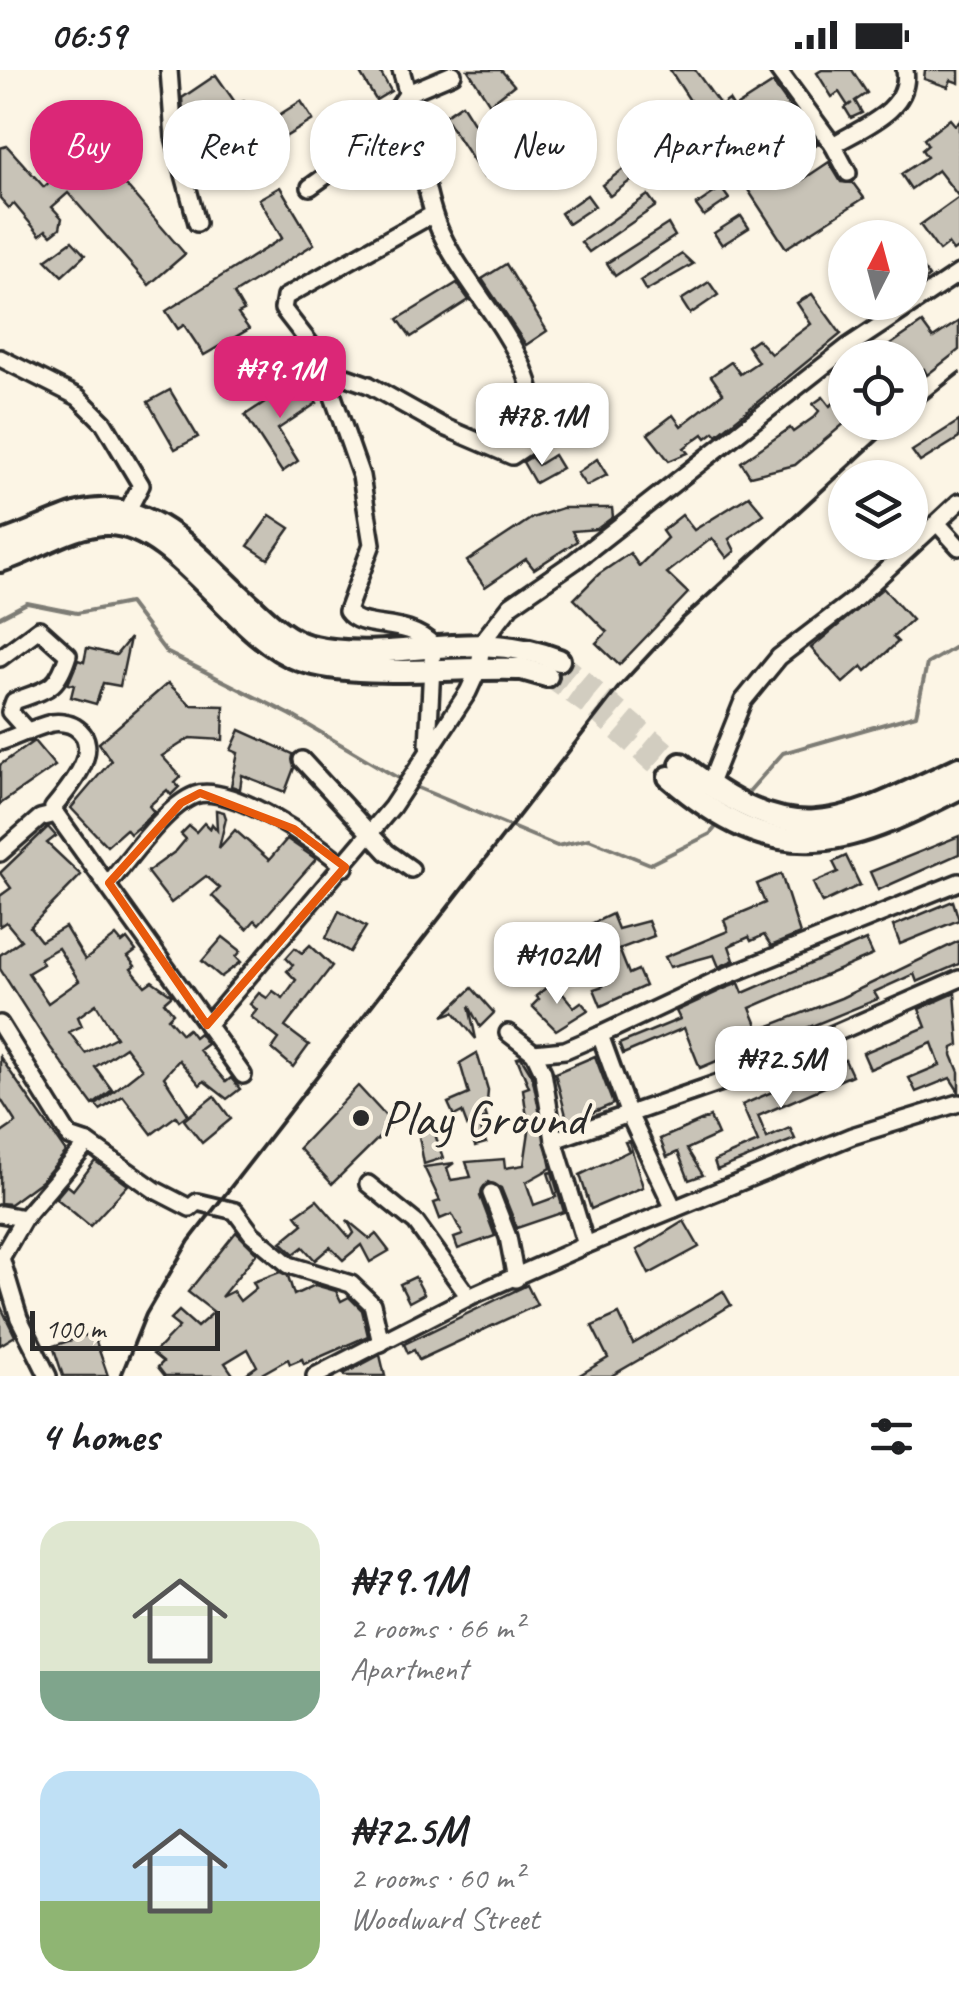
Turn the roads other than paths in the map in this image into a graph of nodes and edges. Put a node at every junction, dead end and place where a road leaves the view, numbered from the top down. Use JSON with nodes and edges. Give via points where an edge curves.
{"nodes":[{"id":1,"x":169,"y":70,"type":"edge"},
{"id":2,"x":400,"y":70,"type":"edge"},
{"id":3,"x":778,"y":70,"type":"edge"},
{"id":4,"x":905,"y":70,"type":"edge"},
{"id":5,"x":453,"y":74,"type":"dead end"},
{"id":6,"x":408,"y":93,"type":"junction"},
{"id":7,"x":403,"y":100,"type":"edge"},
{"id":8,"x":833,"y":145,"type":"junction"},
{"id":9,"x":848,"y":173,"type":"dead end"},
{"id":10,"x":433,"y":214,"type":"junction"},
{"id":11,"x":197,"y":223,"type":"dead end"},
{"id":12,"x":959,"y":273,"type":"edge"},
{"id":13,"x":0,"y":358,"type":"edge"},
{"id":14,"x":332,"y":372,"type":"junction"},
{"id":15,"x":959,"y":502,"type":"edge"},
{"id":16,"x":127,"y":512,"type":"junction"},
{"id":17,"x":938,"y":524,"type":"junction"},
{"id":18,"x":0,"y":543,"type":"edge"},
{"id":19,"x":959,"y":547,"type":"edge"},
{"id":20,"x":0,"y":561,"type":"edge"},
{"id":21,"x":482,"y":642,"type":"junction"},
{"id":22,"x":433,"y":645,"type":"junction"},
{"id":23,"x":0,"y":658,"type":"edge"},
{"id":24,"x":432,"y":668,"type":"junction"},
{"id":25,"x":479,"y":668,"type":"junction"},
{"id":26,"x":28,"y":732,"type":"junction"},
{"id":27,"x":0,"y":742,"type":"edge"},
{"id":28,"x":428,"y":746,"type":"junction"},
{"id":29,"x":302,"y":760,"type":"dead end"},
{"id":30,"x":959,"y":768,"type":"edge"},
{"id":31,"x":710,"y":786,"type":"junction"},
{"id":32,"x":959,"y":788,"type":"edge"},
{"id":33,"x":730,"y":810,"type":"junction"},
{"id":34,"x":56,"y":814,"type":"junction"},
{"id":35,"x":370,"y":834,"type":"junction"},
{"id":36,"x":0,"y":853,"type":"edge"},
{"id":37,"x":345,"y":868,"type":"junction"},
{"id":38,"x":411,"y":869,"type":"dead end"},
{"id":39,"x":959,"y":882,"type":"edge"},
{"id":40,"x":109,"y":883,"type":"junction"},
{"id":41,"x":959,"y":980,"type":"edge"},
{"id":42,"x":0,"y":1024,"type":"edge"},
{"id":43,"x":207,"y":1025,"type":"junction"},
{"id":44,"x":508,"y":1033,"type":"dead end"},
{"id":45,"x":600,"y":1035,"type":"junction"},
{"id":46,"x":534,"y":1053,"type":"junction"},
{"id":47,"x":242,"y":1075,"type":"dead end"},
{"id":48,"x":959,"y":1103,"type":"edge"},
{"id":49,"x":628,"y":1112,"type":"junction"},
{"id":50,"x":554,"y":1140,"type":"junction"},
{"id":51,"x":88,"y":1143,"type":"junction"},
{"id":52,"x":368,"y":1184,"type":"dead end"},
{"id":53,"x":491,"y":1192,"type":"dead end"},
{"id":54,"x":674,"y":1210,"type":"junction"},
{"id":55,"x":0,"y":1214,"type":"edge"},
{"id":56,"x":24,"y":1218,"type":"junction"},
{"id":57,"x":586,"y":1246,"type":"junction"},
{"id":58,"x":0,"y":1258,"type":"edge"},
{"id":59,"x":516,"y":1279,"type":"junction"},
{"id":60,"x":469,"y":1296,"type":"junction"},
{"id":61,"x":381,"y":1343,"type":"junction"},
{"id":62,"x":48,"y":1376,"type":"edge"},
{"id":63,"x":315,"y":1376,"type":"edge"}],
"edges":[{"from":1,"to":11,"type":"street","via":[[174,137]]},
{"from":2,"to":6,"type":"street"},
{"from":3,"to":8,"type":"street"},
{"from":4,"to":8,"type":"street","via":[[899,101]]},
{"from":5,"to":6,"type":"street"},
{"from":6,"to":7,"type":"street"},
{"from":6,"to":10,"type":"street"},
{"from":8,"to":9,"type":"street"},
{"from":10,"to":14,"type":"street","via":[[284,299],[283,310]]},
{"from":10,"to":14,"type":"street","via":[[523,365],[536,410],[527,446],[512,456],[501,453]]},
{"from":12,"to":21,"type":"street","via":[[849,346],[576,562],[511,605]]},
{"from":13,"to":16,"type":"street","via":[[78,397],[104,423],[141,486]]},
{"from":14,"to":22,"type":"street","via":[[328,385],[361,476],[372,544],[347,611],[360,621],[410,627]]},
{"from":15,"to":17,"type":"street"},
{"from":16,"to":18,"type":"main road","via":[[79,513]]},
{"from":16,"to":22,"type":"main road","via":[[176,536],[298,642],[354,652]]},
{"from":17,"to":19,"type":"street"},
{"from":17,"to":31,"type":"street","via":[[778,657],[743,700]]},
{"from":20,"to":24,"type":"main road","via":[[80,530],[122,526],[166,550],[286,654],[322,667]]},
{"from":21,"to":22,"type":"main road"},
{"from":21,"to":25,"type":"street"},
{"from":21,"to":25,"type":"main road","via":[[554,668]]},
{"from":22,"to":24,"type":"street"},
{"from":23,"to":26,"type":"street","via":[[39,629],[68,655],[52,687],[14,701],[10,712]]},
{"from":24,"to":25,"type":"main road"},
{"from":24,"to":28,"type":"street"},
{"from":25,"to":28,"type":"street"},
{"from":26,"to":27,"type":"street"},
{"from":26,"to":34,"type":"street","via":[[55,722],[83,734],[88,750]]},
{"from":28,"to":35,"type":"street"},
{"from":29,"to":35,"type":"street"},
{"from":30,"to":33,"type":"main road","via":[[830,822],[786,822]]},
{"from":31,"to":33,"type":"main road"},
{"from":31,"to":33,"type":"main road","via":[[675,771]]},
{"from":32,"to":33,"type":"main road","via":[[873,827],[813,844],[780,841]]},
{"from":34,"to":36,"type":"street","via":[[40,818]]},
{"from":34,"to":40,"type":"street"},
{"from":35,"to":37,"type":"street"},
{"from":35,"to":38,"type":"street"},
{"from":37,"to":40,"type":"street","via":[[294,828],[200,793],[181,803]]},
{"from":37,"to":43,"type":"street"},
{"from":39,"to":45,"type":"street"},
{"from":40,"to":43,"type":"street"},
{"from":41,"to":49,"type":"street","via":[[733,1078]]},
{"from":42,"to":51,"type":"street","via":[[70,1137]]},
{"from":43,"to":47,"type":"street"},
{"from":44,"to":46,"type":"street"},
{"from":45,"to":46,"type":"street","via":[[551,1054]]},
{"from":45,"to":49,"type":"street"},
{"from":46,"to":50,"type":"street"},
{"from":48,"to":54,"type":"street","via":[[852,1136]]},
{"from":49,"to":50,"type":"street"},
{"from":49,"to":54,"type":"street"},
{"from":50,"to":57,"type":"street"},
{"from":51,"to":56,"type":"street"},
{"from":51,"to":61,"type":"street","via":[[190,1208],[197,1202],[231,1209],[290,1265],[351,1284],[372,1304]]},
{"from":52,"to":60,"type":"street","via":[[416,1223]]},
{"from":53,"to":59,"type":"street"},
{"from":54,"to":57,"type":"street"},
{"from":55,"to":56,"type":"street"},
{"from":56,"to":58,"type":"street"},
{"from":57,"to":59,"type":"street"},
{"from":58,"to":62,"type":"street"},
{"from":59,"to":60,"type":"street"},
{"from":60,"to":61,"type":"street"},
{"from":61,"to":63,"type":"street"}]}
